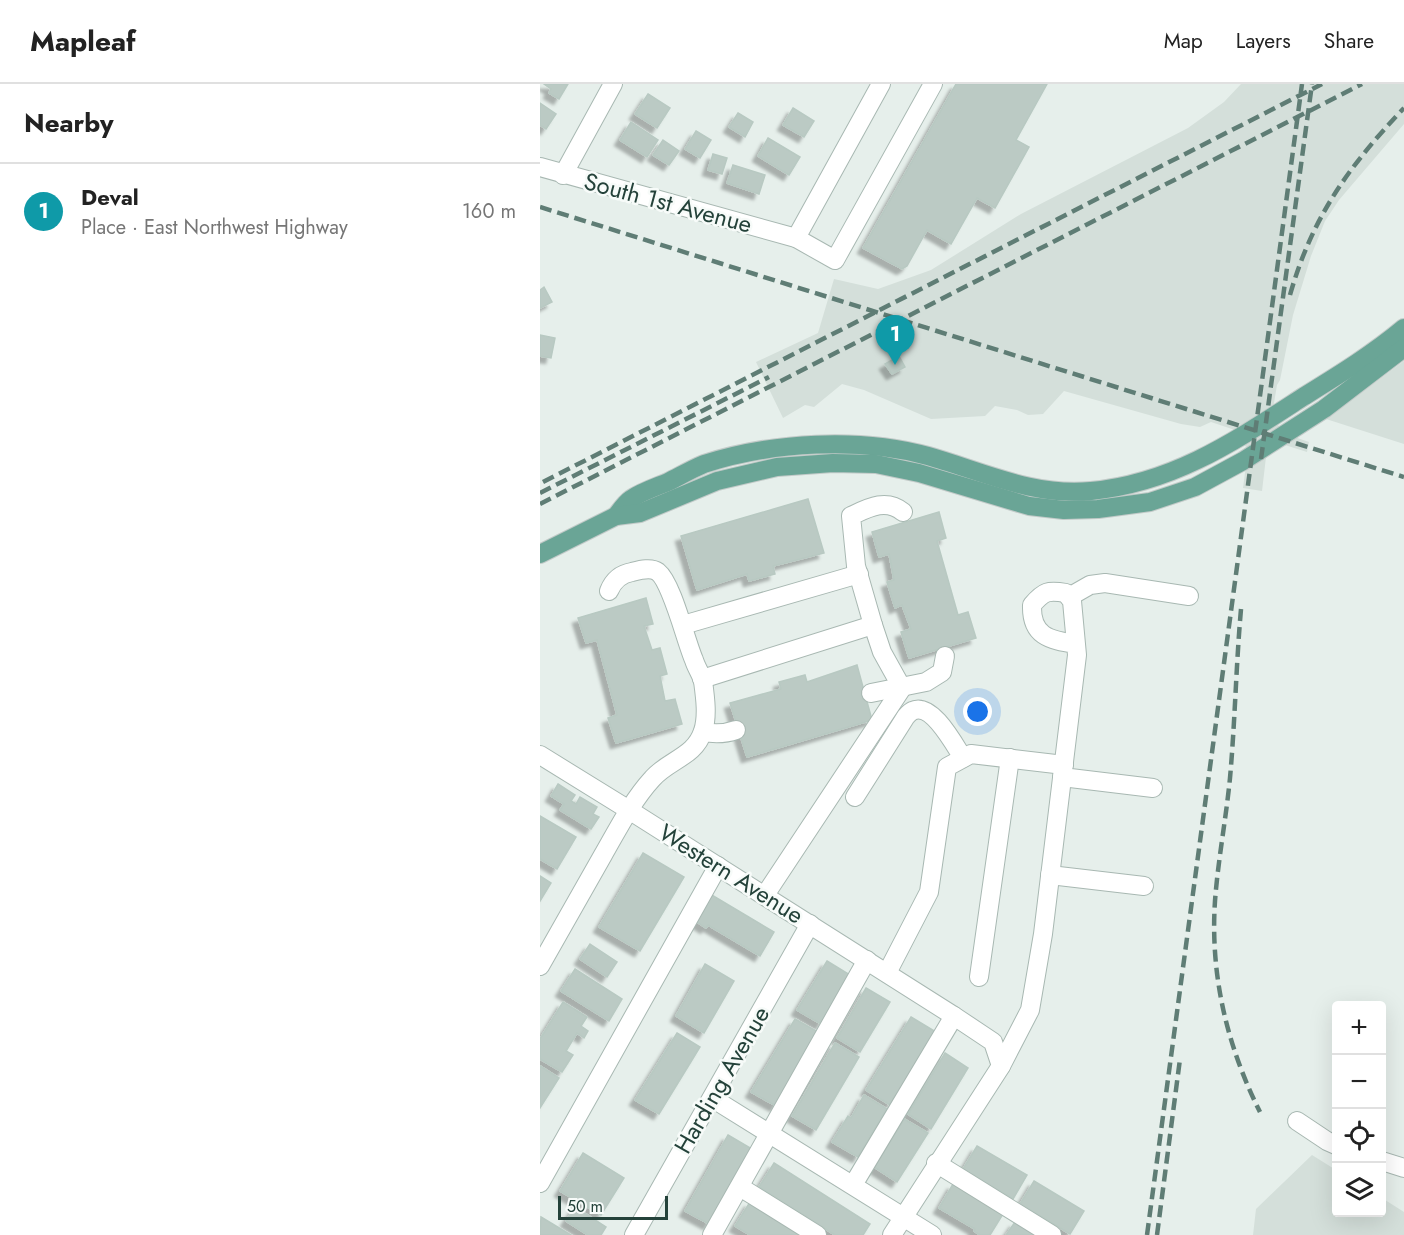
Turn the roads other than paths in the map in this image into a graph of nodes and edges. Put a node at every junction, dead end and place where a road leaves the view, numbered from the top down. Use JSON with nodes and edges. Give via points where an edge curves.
{"nodes":[{"id":1,"x":613,"y":84,"type":"edge"},
{"id":2,"x":881,"y":84,"type":"edge"},
{"id":3,"x":933,"y":84,"type":"edge"},
{"id":4,"x":540,"y":167,"type":"edge"},
{"id":5,"x":563,"y":175,"type":"junction"},
{"id":6,"x":796,"y":238,"type":"junction"},
{"id":7,"x":1404,"y":328,"type":"edge"},
{"id":8,"x":1404,"y":348,"type":"edge"},
{"id":9,"x":903,"y":512,"type":"dead end"},
{"id":10,"x":616,"y":516,"type":"junction"},
{"id":11,"x":540,"y":555,"type":"edge"},
{"id":12,"x":859,"y":574,"type":"junction"},
{"id":13,"x":609,"y":591,"type":"dead end"},
{"id":14,"x":1189,"y":596,"type":"dead end"},
{"id":15,"x":1069,"y":597,"type":"junction"},
{"id":16,"x":683,"y":625,"type":"junction"},
{"id":17,"x":873,"y":625,"type":"junction"},
{"id":18,"x":1076,"y":644,"type":"junction"},
{"id":19,"x":945,"y":656,"type":"dead end"},
{"id":20,"x":702,"y":679,"type":"junction"},
{"id":21,"x":902,"y":688,"type":"junction"},
{"id":22,"x":871,"y":693,"type":"dead end"},
{"id":23,"x":736,"y":730,"type":"dead end"},
{"id":24,"x":703,"y":732,"type":"junction"},
{"id":25,"x":540,"y":755,"type":"edge"},
{"id":26,"x":963,"y":758,"type":"junction"},
{"id":27,"x":1010,"y":759,"type":"junction"},
{"id":28,"x":1063,"y":771,"type":"junction"},
{"id":29,"x":1153,"y":788,"type":"dead end"},
{"id":30,"x":855,"y":797,"type":"dead end"},
{"id":31,"x":629,"y":810,"type":"junction"},
{"id":32,"x":718,"y":866,"type":"junction"},
{"id":33,"x":1050,"y":875,"type":"junction"},
{"id":34,"x":1144,"y":886,"type":"dead end"},
{"id":35,"x":765,"y":895,"type":"junction"},
{"id":36,"x":810,"y":924,"type":"junction"},
{"id":37,"x":867,"y":960,"type":"junction"},
{"id":38,"x":540,"y":966,"type":"edge"},
{"id":39,"x":887,"y":973,"type":"junction"},
{"id":40,"x":979,"y":977,"type":"dead end"},
{"id":41,"x":954,"y":1016,"type":"junction"},
{"id":42,"x":1001,"y":1066,"type":"junction"},
{"id":43,"x":712,"y":1098,"type":"junction"},
{"id":44,"x":1298,"y":1120,"type":"dead end"},
{"id":45,"x":770,"y":1134,"type":"junction"},
{"id":46,"x":1332,"y":1143,"type":"edge"},
{"id":47,"x":1386,"y":1162,"type":"edge"},
{"id":48,"x":936,"y":1163,"type":"junction"},
{"id":49,"x":1404,"y":1168,"type":"edge"},
{"id":50,"x":540,"y":1183,"type":"edge"},
{"id":51,"x":853,"y":1185,"type":"junction"},
{"id":52,"x":740,"y":1187,"type":"junction"},
{"id":53,"x":903,"y":1217,"type":"junction"},
{"id":54,"x":634,"y":1235,"type":"edge"},
{"id":55,"x":712,"y":1235,"type":"edge"},
{"id":56,"x":817,"y":1235,"type":"edge"},
{"id":57,"x":892,"y":1235,"type":"edge"},
{"id":58,"x":932,"y":1235,"type":"edge"},
{"id":59,"x":1052,"y":1235,"type":"edge"}],
"edges":[{"from":1,"to":5,"type":"street"},
{"from":2,"to":6,"type":"street"},
{"from":3,"to":6,"type":"street","name":"South 1st Avenue","via":[[836,261]]},
{"from":4,"to":5,"type":"street","name":"South 1st Avenue"},
{"from":5,"to":6,"type":"street","name":"South 1st Avenue"},
{"from":7,"to":10,"type":"main road","via":[[1218,452],[1139,483],[1089,491],[1057,491],[902,450],[815,443],[704,465],[630,499]]},
{"from":8,"to":10,"type":"main road","via":[[1324,409],[1243,461],[1195,487],[1149,502],[1098,509],[1029,506],[876,464],[833,463],[777,466],[727,478],[640,513]]},
{"from":9,"to":12,"type":"street","via":[[888,504],[869,507],[851,516]]},
{"from":10,"to":11,"type":"main road"},
{"from":12,"to":16,"type":"street"},
{"from":12,"to":17,"type":"street"},
{"from":13,"to":16,"type":"street","via":[[625,573],[646,569],[657,572]]},
{"from":14,"to":15,"type":"street","via":[[1105,583],[1090,585]]},
{"from":15,"to":18,"type":"street"},
{"from":15,"to":18,"type":"street","via":[[1053,591],[1042,594],[1032,605],[1032,617],[1035,626],[1049,638]]},
{"from":16,"to":20,"type":"street"},
{"from":17,"to":20,"type":"street"},
{"from":17,"to":21,"type":"street","via":[[882,652]]},
{"from":18,"to":28,"type":"street"},
{"from":19,"to":21,"type":"street","via":[[942,672],[926,682]]},
{"from":20,"to":24,"type":"street","via":[[706,716]]},
{"from":21,"to":22,"type":"street"},
{"from":21,"to":35,"type":"street"},
{"from":23,"to":24,"type":"street"},
{"from":24,"to":31,"type":"street","via":[[680,760],[666,765],[651,779]]},
{"from":25,"to":31,"type":"street","name":"Western Avenue"},
{"from":26,"to":27,"type":"street","via":[[971,754]]},
{"from":26,"to":30,"type":"street","via":[[941,723],[925,712],[912,711]]},
{"from":26,"to":39,"type":"street","via":[[947,767],[929,892]]},
{"from":27,"to":28,"type":"street"},
{"from":27,"to":40,"type":"street"},
{"from":28,"to":29,"type":"street"},
{"from":28,"to":33,"type":"street"},
{"from":31,"to":32,"type":"street","name":"Western Avenue"},
{"from":31,"to":38,"type":"street"},
{"from":32,"to":35,"type":"street","name":"Western Avenue"},
{"from":32,"to":50,"type":"street"},
{"from":33,"to":34,"type":"street"},
{"from":33,"to":42,"type":"street","via":[[1030,1010]]},
{"from":35,"to":36,"type":"street","name":"Western Avenue"},
{"from":36,"to":37,"type":"street","name":"Western Avenue"},
{"from":36,"to":43,"type":"street","name":"Harding Avenue"},
{"from":37,"to":39,"type":"street","name":"Western Avenue"},
{"from":37,"to":45,"type":"street"},
{"from":39,"to":41,"type":"street","name":"Western Avenue"},
{"from":41,"to":42,"type":"street","name":"Western Avenue","via":[[993,1042]]},
{"from":41,"to":51,"type":"street"},
{"from":42,"to":48,"type":"street"},
{"from":43,"to":45,"type":"street"},
{"from":43,"to":54,"type":"street","name":"Harding Avenue"},
{"from":44,"to":46,"type":"street"},
{"from":45,"to":51,"type":"street"},
{"from":45,"to":52,"type":"street"},
{"from":47,"to":49,"type":"street"},
{"from":48,"to":53,"type":"street"},
{"from":48,"to":59,"type":"street"},
{"from":51,"to":53,"type":"street"},
{"from":52,"to":55,"type":"street"},
{"from":52,"to":56,"type":"street"},
{"from":53,"to":57,"type":"street"},
{"from":53,"to":58,"type":"street"}]}
